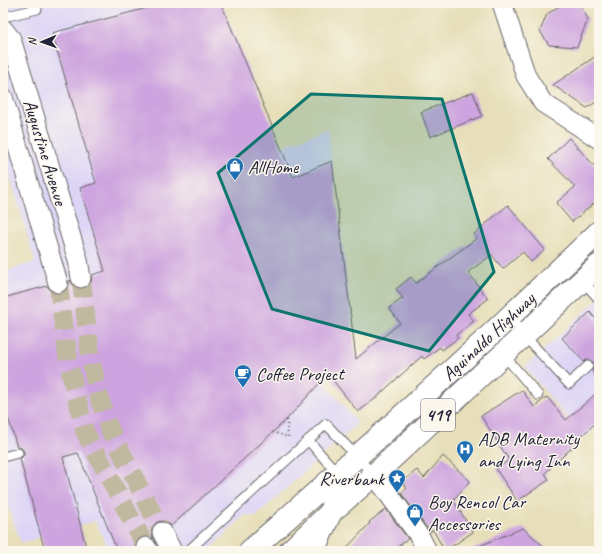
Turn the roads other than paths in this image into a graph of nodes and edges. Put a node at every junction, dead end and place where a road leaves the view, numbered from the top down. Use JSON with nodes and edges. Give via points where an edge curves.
{"nodes":[{"id":1,"x":502,"y":3,"type":"edge"},
{"id":2,"x":37,"y":9,"type":"dead end"},
{"id":3,"x":3,"y":17,"type":"edge"},
{"id":4,"x":3,"y":29,"type":"edge"},
{"id":5,"x":3,"y":97,"type":"edge"},
{"id":6,"x":599,"y":139,"type":"edge"},
{"id":7,"x":599,"y":232,"type":"edge"},
{"id":8,"x":599,"y":265,"type":"edge"},
{"id":9,"x":81,"y":278,"type":"tunnel mouth"},
{"id":10,"x":583,"y":281,"type":"junction"},
{"id":11,"x":58,"y":283,"type":"tunnel mouth"},
{"id":12,"x":599,"y":299,"type":"edge"},
{"id":13,"x":508,"y":318,"type":"junction"},
{"id":14,"x":525,"y":334,"type":"junction"},
{"id":15,"x":495,"y":346,"type":"junction"},
{"id":16,"x":588,"y":366,"type":"dead end"},
{"id":17,"x":538,"y":395,"type":"dead end"},
{"id":18,"x":308,"y":440,"type":"junction"},
{"id":19,"x":18,"y":453,"type":"dead end"},
{"id":20,"x":3,"y":457,"type":"edge"},
{"id":21,"x":356,"y":457,"type":"junction"},
{"id":22,"x":338,"y":474,"type":"junction"},
{"id":23,"x":374,"y":476,"type":"junction"},
{"id":24,"x":331,"y":512,"type":"junction"},
{"id":25,"x":162,"y":532,"type":"tunnel mouth"},
{"id":26,"x":172,"y":551,"type":"edge"},
{"id":27,"x":188,"y":551,"type":"edge"},
{"id":28,"x":250,"y":551,"type":"edge"},
{"id":29,"x":290,"y":551,"type":"edge"},
{"id":30,"x":313,"y":551,"type":"edge"},
{"id":31,"x":427,"y":551,"type":"edge"}],
"edges":[{"from":1,"to":6,"type":"street","via":[[526,76],[543,103]]},
{"from":2,"to":3,"type":"lane"},
{"from":4,"to":9,"type":"street","name":"Augustine Avenue","via":[[11,39],[78,260]]},
{"from":5,"to":11,"type":"street","name":"Augustine Avenue"},
{"from":7,"to":13,"type":"main road","name":"Aguinaldo Highway","number":"419"},
{"from":8,"to":10,"type":"main road","name":"Aguinaldo Highway","number":"419"},
{"from":10,"to":12,"type":"lane"},
{"from":10,"to":14,"type":"main road","name":"Aguinaldo Highway","number":"419"},
{"from":13,"to":14,"type":"lane"},
{"from":13,"to":15,"type":"main road","name":"Aguinaldo Highway","number":"419"},
{"from":14,"to":15,"type":"main road","name":"Aguinaldo Highway","number":"419"},
{"from":14,"to":16,"type":"lane","via":[[569,384]]},
{"from":15,"to":17,"type":"lane"},
{"from":15,"to":21,"type":"main road","name":"Aguinaldo Highway","number":"419"},
{"from":15,"to":23,"type":"main road","name":"Aguinaldo Highway","number":"419"},
{"from":18,"to":21,"type":"lane","via":[[326,424]]},
{"from":18,"to":22,"type":"lane"},
{"from":18,"to":27,"type":"lane"},
{"from":19,"to":20,"type":"lane"},
{"from":21,"to":22,"type":"main road","name":"Aguinaldo Highway","number":"419"},
{"from":21,"to":23,"type":"lane"},
{"from":22,"to":24,"type":"main road"},
{"from":22,"to":28,"type":"main road","name":"Aguinaldo Highway","number":"419"},
{"from":23,"to":24,"type":"main road","name":"Aguinaldo Highway","number":"419"},
{"from":23,"to":31,"type":"street","via":[[420,537]]},
{"from":24,"to":29,"type":"main road","name":"Aguinaldo Highway","number":"419"},
{"from":24,"to":30,"type":"main road"},
{"from":25,"to":26,"type":"street"}]}
